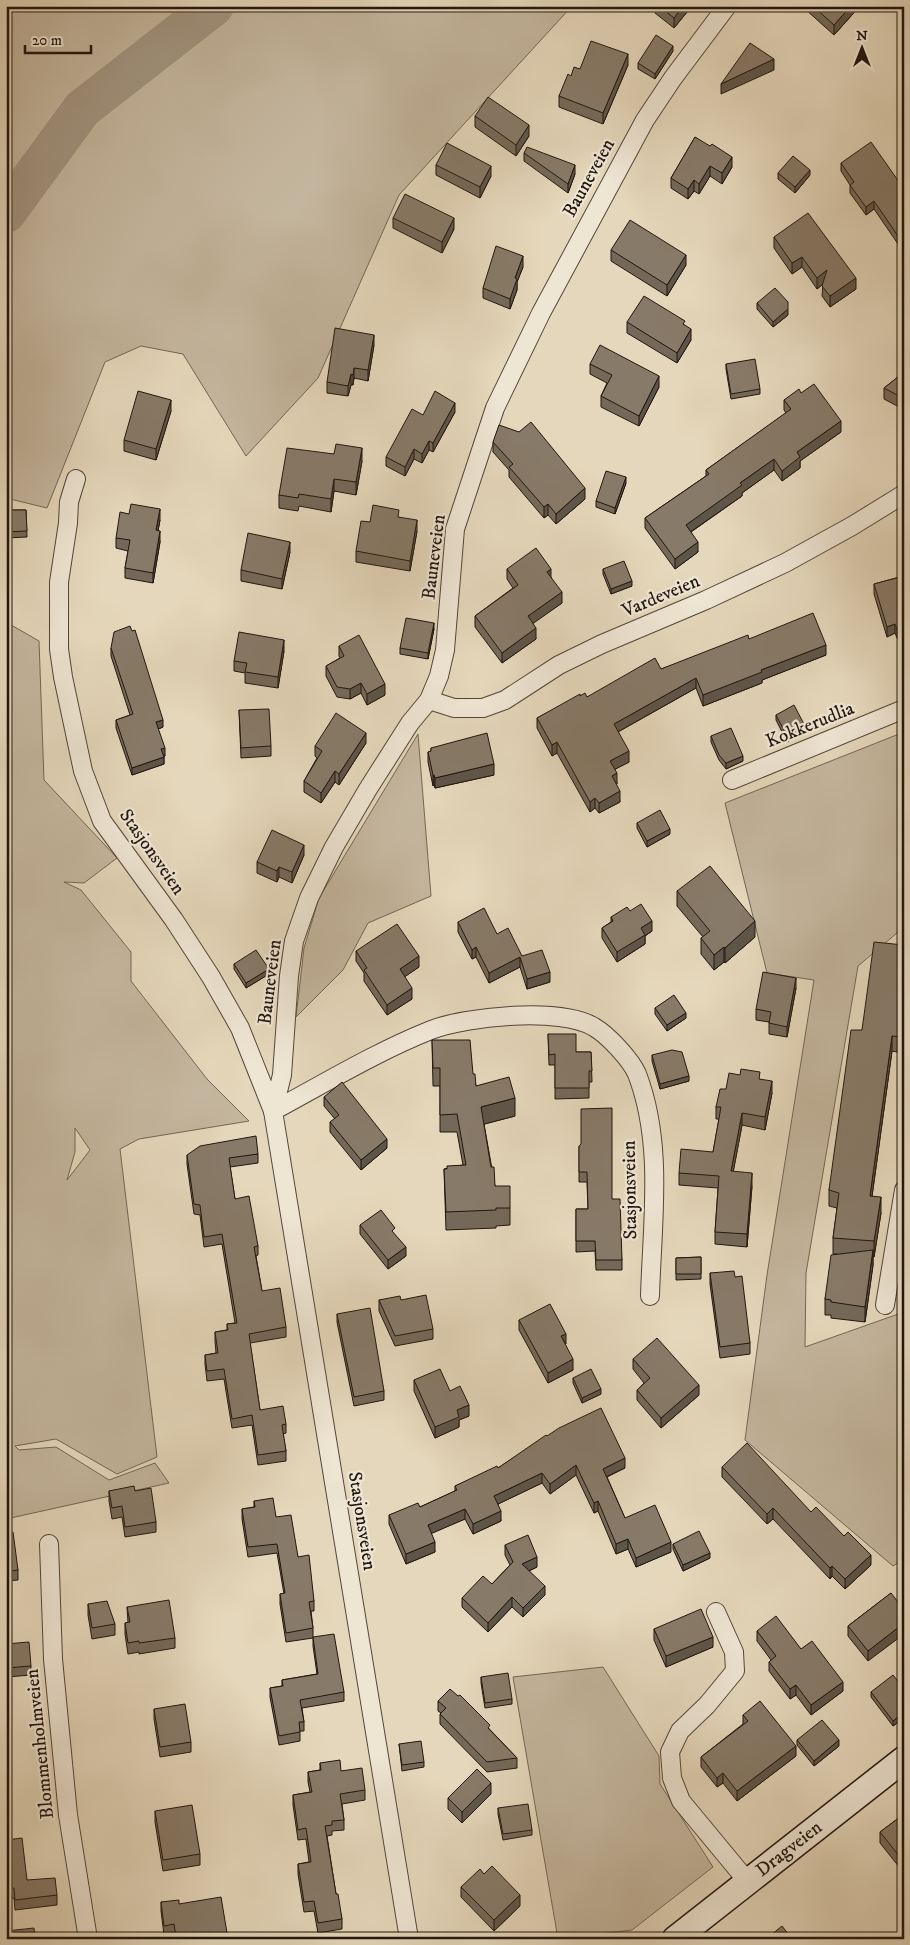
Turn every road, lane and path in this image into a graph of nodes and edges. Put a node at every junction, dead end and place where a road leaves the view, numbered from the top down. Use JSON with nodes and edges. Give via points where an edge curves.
{"nodes":[{"id":1,"x":727,"y":6,"type":"edge"},
{"id":2,"x":76,"y":479,"type":"dead end"},
{"id":3,"x":904,"y":494,"type":"edge"},
{"id":4,"x":429,"y":700,"type":"junction"},
{"id":5,"x":904,"y":709,"type":"edge"},
{"id":6,"x":732,"y":780,"type":"dead end"},
{"id":7,"x":273,"y":1110,"type":"junction"},
{"id":8,"x":904,"y":1190,"type":"edge"},
{"id":9,"x":650,"y":1296,"type":"dead end"},
{"id":10,"x":885,"y":1305,"type":"dead end"},
{"id":11,"x":49,"y":1544,"type":"dead end"},
{"id":12,"x":716,"y":1612,"type":"dead end"},
{"id":13,"x":904,"y":1759,"type":"edge"},
{"id":14,"x":748,"y":1882,"type":"junction"},
{"id":15,"x":88,"y":1939,"type":"edge"},
{"id":16,"x":408,"y":1939,"type":"edge"},
{"id":17,"x":675,"y":1939,"type":"edge"}],
"edges":[{"from":1,"to":4,"type":"street","name":"Bauneveien","via":[[645,120],[541,313],[495,408],[455,529],[445,650],[440,676]]},
{"from":2,"to":7,"type":"street","name":"Stasjonsveien","via":[[59,582],[59,649],[83,771],[102,821],[174,920],[236,1019]]},
{"from":3,"to":4,"type":"street","name":"Vardeveien","via":[[785,563],[602,644],[559,665],[504,700],[483,708],[454,708]]},
{"from":4,"to":7,"type":"street","name":"Bauneveien","via":[[410,722],[368,789],[334,847],[310,898],[294,941],[282,1075]]},
{"from":5,"to":6,"type":"street","name":"Kokkerudlia"},
{"from":7,"to":9,"type":"street","name":"Stasjonsveien","via":[[433,1029],[474,1019],[546,1014],[594,1027],[620,1050],[637,1073],[648,1112],[654,1164]]},
{"from":7,"to":16,"type":"street","name":"Stasjonsveien"},
{"from":8,"to":10,"type":"street"},
{"from":11,"to":15,"type":"street","name":"Blommenholmveien","via":[[53,1659],[68,1815]]},
{"from":12,"to":14,"type":"street","via":[[734,1652],[735,1671],[680,1731],[670,1752],[672,1778],[681,1802]]},
{"from":13,"to":14,"type":"main road","name":"Dragveien"},
{"from":14,"to":17,"type":"main road","name":"Dragveien"}]}
